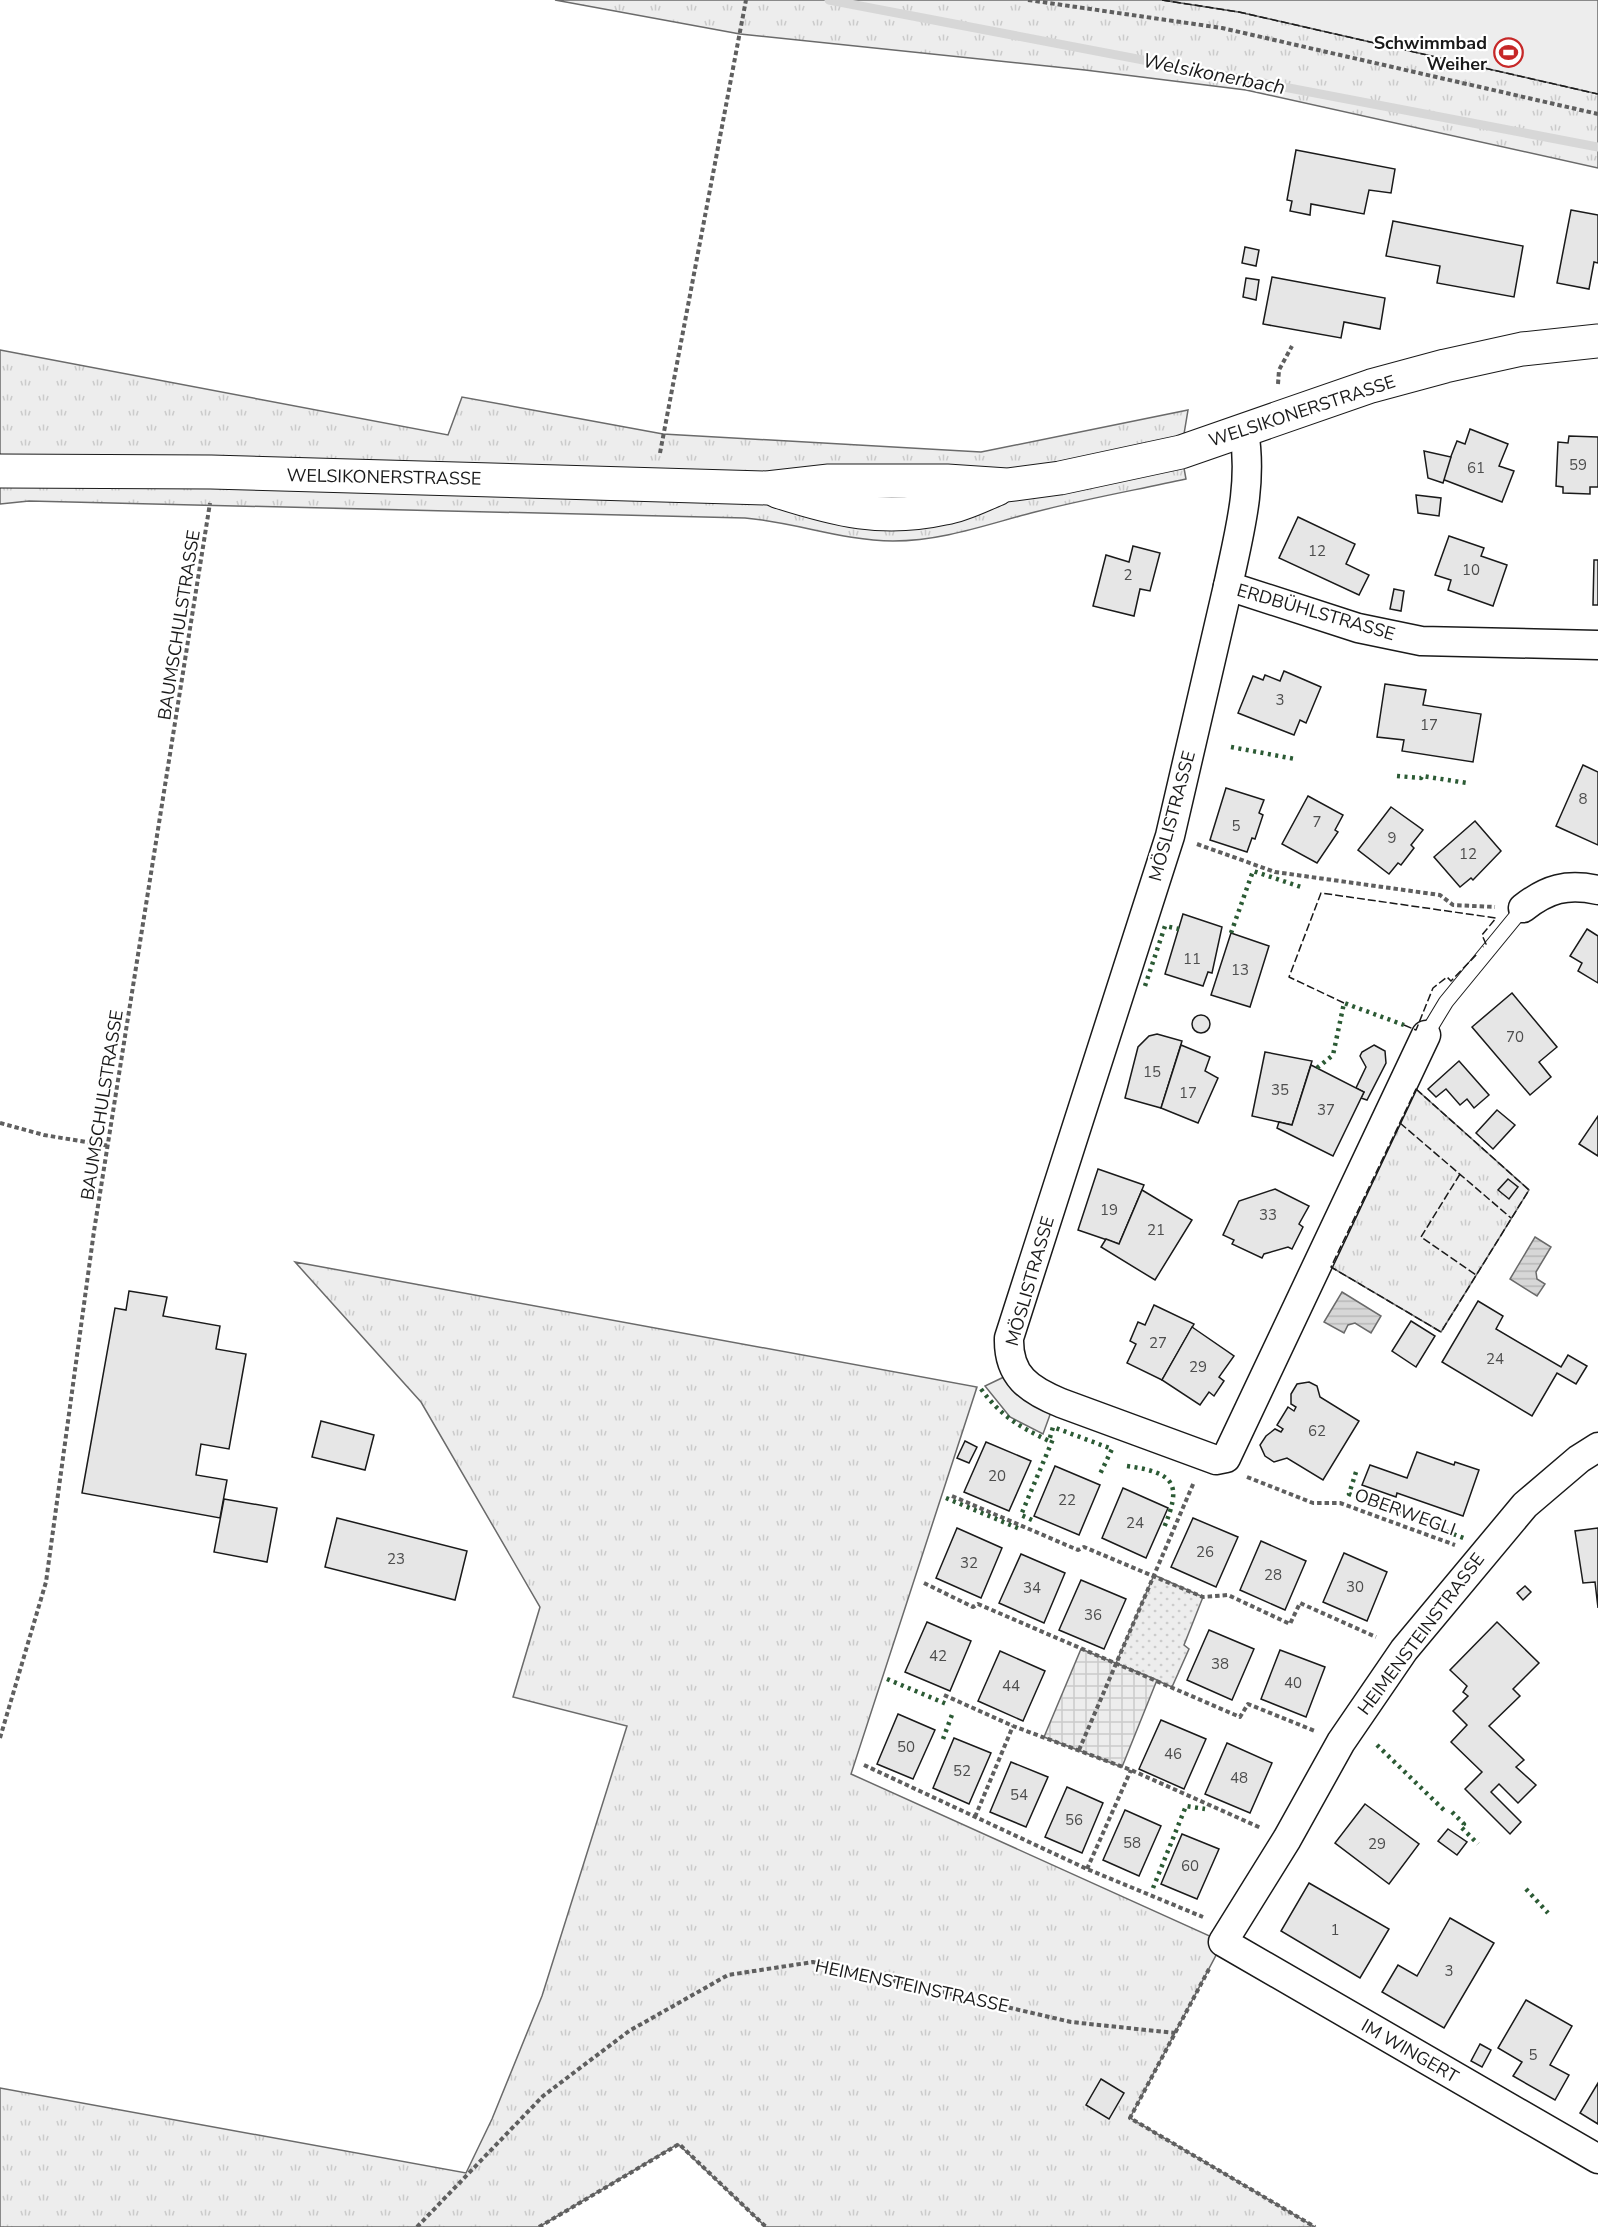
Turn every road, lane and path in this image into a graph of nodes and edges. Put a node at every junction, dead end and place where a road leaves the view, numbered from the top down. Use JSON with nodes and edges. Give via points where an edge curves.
{"nodes":[{"id":1,"x":746,"y":0,"type":"edge"},
{"id":2,"x":1028,"y":0,"type":"edge"},
{"id":3,"x":1598,"y":114,"type":"edge"},
{"id":4,"x":1598,"y":341,"type":"edge"},
{"id":5,"x":1244,"y":431,"type":"junction"},
{"id":6,"x":0,"y":471,"type":"edge"},
{"id":7,"x":211,"y":472,"type":"junction"},
{"id":8,"x":654,"y":484,"type":"junction"},
{"id":9,"x":1227,"y":586,"type":"junction"},
{"id":10,"x":1598,"y":645,"type":"edge"},
{"id":11,"x":1205,"y":847,"type":"dead end"},
{"id":12,"x":1598,"y":890,"type":"edge"},
{"id":13,"x":1523,"y":908,"type":"junction"},
{"id":14,"x":1426,"y":1035,"type":"joint"},
{"id":15,"x":0,"y":1123,"type":"edge"},
{"id":16,"x":110,"y":1146,"type":"junction"},
{"id":17,"x":1598,"y":1447,"type":"edge"},
{"id":18,"x":1215,"y":1457,"type":"junction"},
{"id":19,"x":952,"y":1496,"type":"dead end"},
{"id":20,"x":1481,"y":1555,"type":"junction"},
{"id":21,"x":1154,"y":1575,"type":"junction"},
{"id":22,"x":924,"y":1583,"type":"dead end"},
{"id":23,"x":1404,"y":1650,"type":"junction"},
{"id":24,"x":1116,"y":1663,"type":"junction"},
{"id":25,"x":944,"y":1695,"type":"dead end"},
{"id":26,"x":1013,"y":1726,"type":"junction"},
{"id":27,"x":0,"y":1738,"type":"edge"},
{"id":28,"x":1341,"y":1742,"type":"junction"},
{"id":29,"x":1079,"y":1750,"type":"junction"},
{"id":30,"x":864,"y":1765,"type":"dead end"},
{"id":31,"x":1131,"y":1770,"type":"junction"},
{"id":32,"x":975,"y":1817,"type":"junction"},
{"id":33,"x":1287,"y":1839,"type":"junction"},
{"id":34,"x":1087,"y":1869,"type":"junction"},
{"id":35,"x":1227,"y":1935,"type":"junction"},
{"id":36,"x":1175,"y":2033,"type":"junction"},
{"id":37,"x":1598,"y":2159,"type":"edge"},
{"id":38,"x":417,"y":2227,"type":"edge"},
{"id":39,"x":539,"y":2227,"type":"edge"},
{"id":40,"x":766,"y":2227,"type":"edge"},
{"id":41,"x":1315,"y":2227,"type":"edge"}],
"edges":[{"from":1,"to":8,"type":"path"},
{"from":2,"to":3,"type":"path","via":[[1222,28]]},
{"from":4,"to":5,"type":"main road","name":"WELSIKONERSTRASSE","via":[[1522,349],[1445,366]]},
{"from":5,"to":8,"type":"main road","name":"WELSIKONERSTRASSE","via":[[1125,466],[1007,485],[947,480],[829,481],[767,488]]},
{"from":5,"to":9,"type":"street","name":"ERDBÜHLSTRASSE","via":[[1249,458],[1247,498]]},
{"from":6,"to":7,"type":"main road","name":"WELSIKONERSTRASSE"},
{"from":7,"to":8,"type":"main road","name":"WELSIKONERSTRASSE"},
{"from":7,"to":16,"type":"path","name":"BAUMSCHULSTRASSE","via":[[207,531]]},
{"from":9,"to":10,"type":"street","name":"ERDBÜHLSTRASSE","via":[[1358,628],[1421,641]]},
{"from":9,"to":18,"type":"street","name":"MÖSLISTRASSE","via":[[1170,836],[1009,1338],[1009,1356],[1024,1383],[1039,1394]]},
{"from":11,"to":13,"type":"path","via":[[1275,872],[1440,895],[1453,905]]},
{"from":12,"to":13,"type":"street","via":[[1561,886],[1541,894]]},
{"from":13,"to":14,"type":"lane","via":[[1446,1002]]},
{"from":14,"to":18,"type":"street"},
{"from":15,"to":16,"type":"path"},
{"from":16,"to":27,"type":"path","name":"BAUMSCHULSTRASSE","via":[[94,1231],[46,1582]]},
{"from":17,"to":20,"type":"street","name":"HEIMENSTEINSTRASSE","via":[[1525,1505]]},
{"from":18,"to":20,"type":"path","name":"OBERWEGLI","via":[[1233,1472],[1313,1503],[1340,1503]]},
{"from":18,"to":21,"type":"path"},
{"from":19,"to":21,"type":"path","via":[[1078,1550],[1084,1547]]},
{"from":20,"to":23,"type":"street","name":"HEIMENSTEINSTRASSE"},
{"from":21,"to":23,"type":"path","via":[[1203,1597],[1228,1596],[1290,1624],[1300,1603]]},
{"from":21,"to":24,"type":"path"},
{"from":22,"to":24,"type":"path","via":[[973,1607],[978,1604]]},
{"from":23,"to":28,"type":"street","name":"HEIMENSTEINSTRASSE"},
{"from":24,"to":28,"type":"path","via":[[1240,1717],[1248,1704]]},
{"from":24,"to":29,"type":"path"},
{"from":25,"to":26,"type":"path"},
{"from":26,"to":29,"type":"path"},
{"from":26,"to":32,"type":"path"},
{"from":28,"to":33,"type":"street","name":"HEIMENSTEINSTRASSE"},
{"from":29,"to":31,"type":"path"},
{"from":30,"to":32,"type":"path"},
{"from":31,"to":33,"type":"path"},
{"from":31,"to":34,"type":"path"},
{"from":32,"to":34,"type":"path"},
{"from":33,"to":35,"type":"street","name":"HEIMENSTEINSTRASSE"},
{"from":34,"to":35,"type":"path"},
{"from":35,"to":36,"type":"path"},
{"from":35,"to":37,"type":"street","name":"IM WINGERT"},
{"from":36,"to":38,"type":"path","name":"HEIMENSTEINSTRASSE","via":[[1071,2022],[813,1962],[729,1975],[629,2031],[543,2096]]},
{"from":36,"to":41,"type":"path","via":[[1130,2118]]},
{"from":39,"to":40,"type":"path","via":[[679,2144]]}]}
